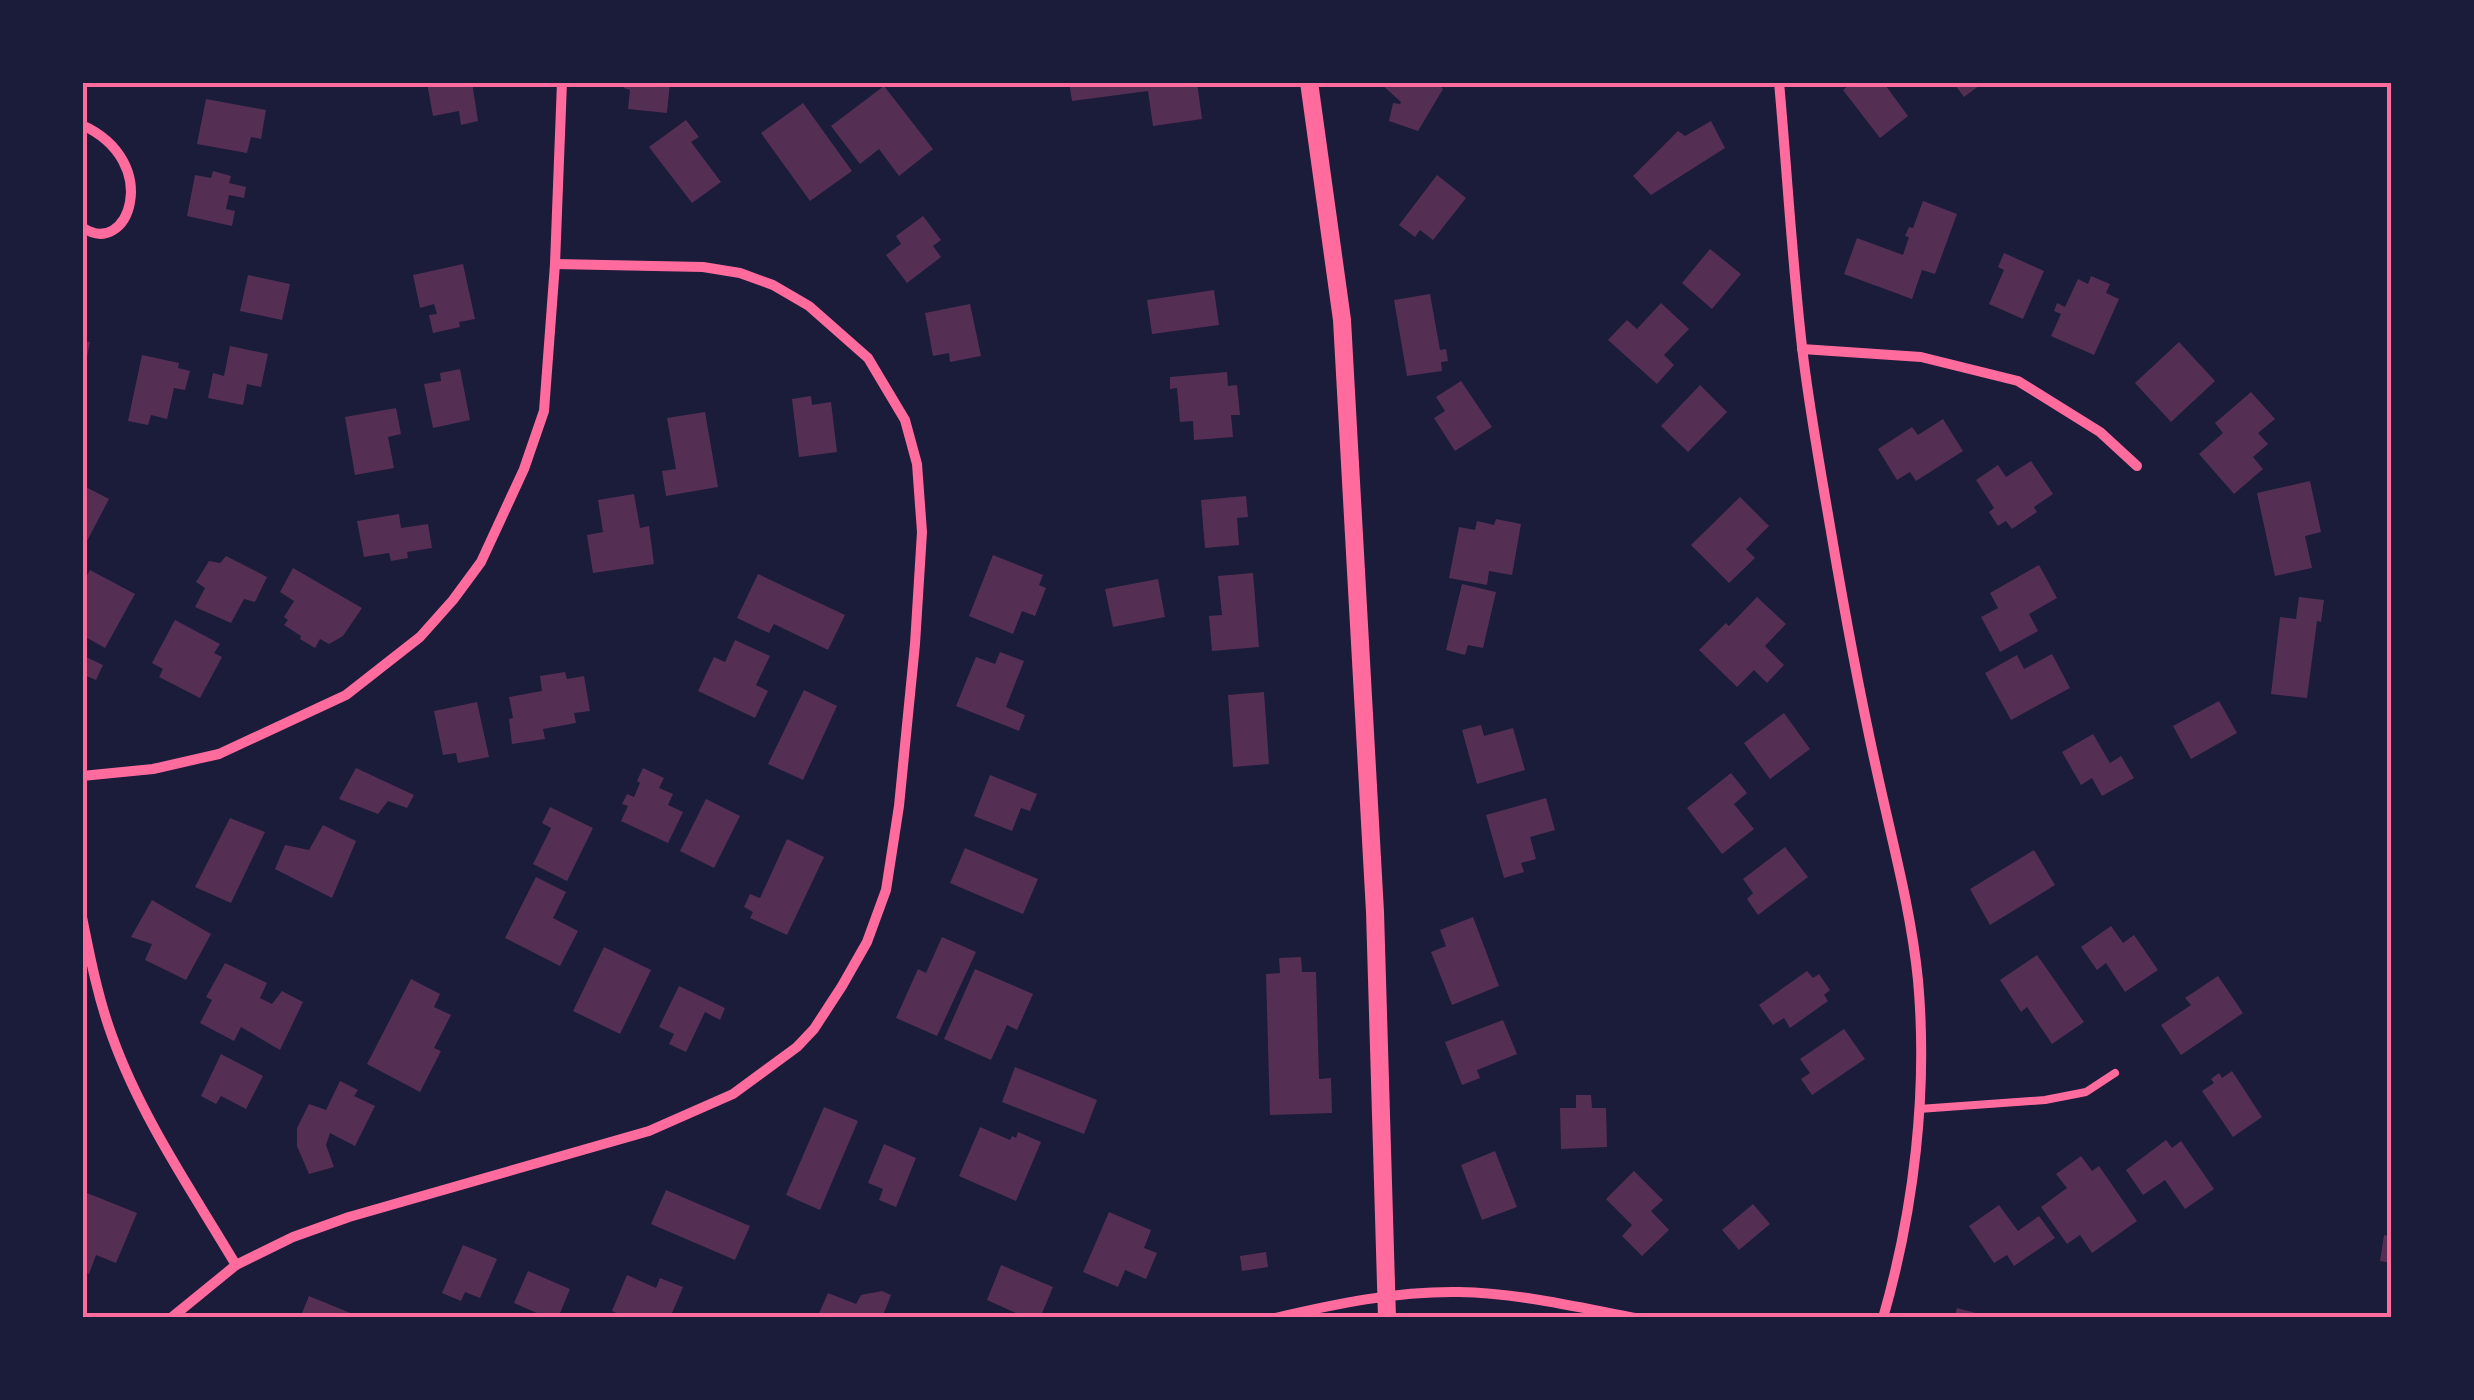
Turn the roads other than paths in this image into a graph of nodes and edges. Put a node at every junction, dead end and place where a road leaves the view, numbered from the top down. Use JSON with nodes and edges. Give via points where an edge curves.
{"nodes":[{"id":1,"x":562,"y":82,"type":"edge"},
{"id":2,"x":1309,"y":82,"type":"edge"},
{"id":3,"x":1780,"y":82,"type":"edge"},
{"id":4,"x":82,"y":124,"type":"edge"},
{"id":5,"x":82,"y":227,"type":"edge"},
{"id":6,"x":556,"y":264,"type":"junction"},
{"id":7,"x":1802,"y":349,"type":"junction"},
{"id":8,"x":2137,"y":466,"type":"dead end"},
{"id":9,"x":82,"y":776,"type":"edge"},
{"id":10,"x":82,"y":917,"type":"edge"},
{"id":11,"x":2116,"y":1073,"type":"dead end"},
{"id":12,"x":1919,"y":1109,"type":"junction"},
{"id":13,"x":236,"y":1265,"type":"junction"},
{"id":14,"x":1386,"y":1296,"type":"junction"},
{"id":15,"x":172,"y":1318,"type":"edge"},
{"id":16,"x":1275,"y":1318,"type":"edge"},
{"id":17,"x":1387,"y":1318,"type":"edge"},
{"id":18,"x":1634,"y":1318,"type":"edge"},
{"id":19,"x":1883,"y":1318,"type":"edge"}],
"edges":[{"from":1,"to":6,"type":"street"},
{"from":2,"to":14,"type":"street","via":[[1342,320],[1375,912]]},
{"from":3,"to":7,"type":"street"},
{"from":4,"to":5,"type":"street","via":[[126,162],[132,201],[114,230],[101,234]]},
{"from":6,"to":9,"type":"street","via":[[544,411],[524,469],[481,562],[420,637],[346,695],[219,754],[154,770]]},
{"from":6,"to":13,"type":"street","via":[[703,267],[773,285],[809,306],[868,358],[905,420],[917,464],[922,532],[886,890],[867,942],[814,1029],[732,1094],[649,1131],[349,1217]]},
{"from":7,"to":8,"type":"street","via":[[1921,358],[2018,381],[2100,432]]},
{"from":7,"to":12,"type":"street","via":[[1860,698],[1910,926],[1918,982]]},
{"from":10,"to":13,"type":"street","via":[[112,1037],[148,1118]]},
{"from":11,"to":12,"type":"lane","via":[[2086,1092],[2045,1100]]},
{"from":12,"to":19,"type":"street","via":[[1896,1273]]},
{"from":13,"to":15,"type":"street"},
{"from":14,"to":16,"type":"street"},
{"from":14,"to":17,"type":"street"},
{"from":14,"to":18,"type":"street","via":[[1459,1292]]}]}
